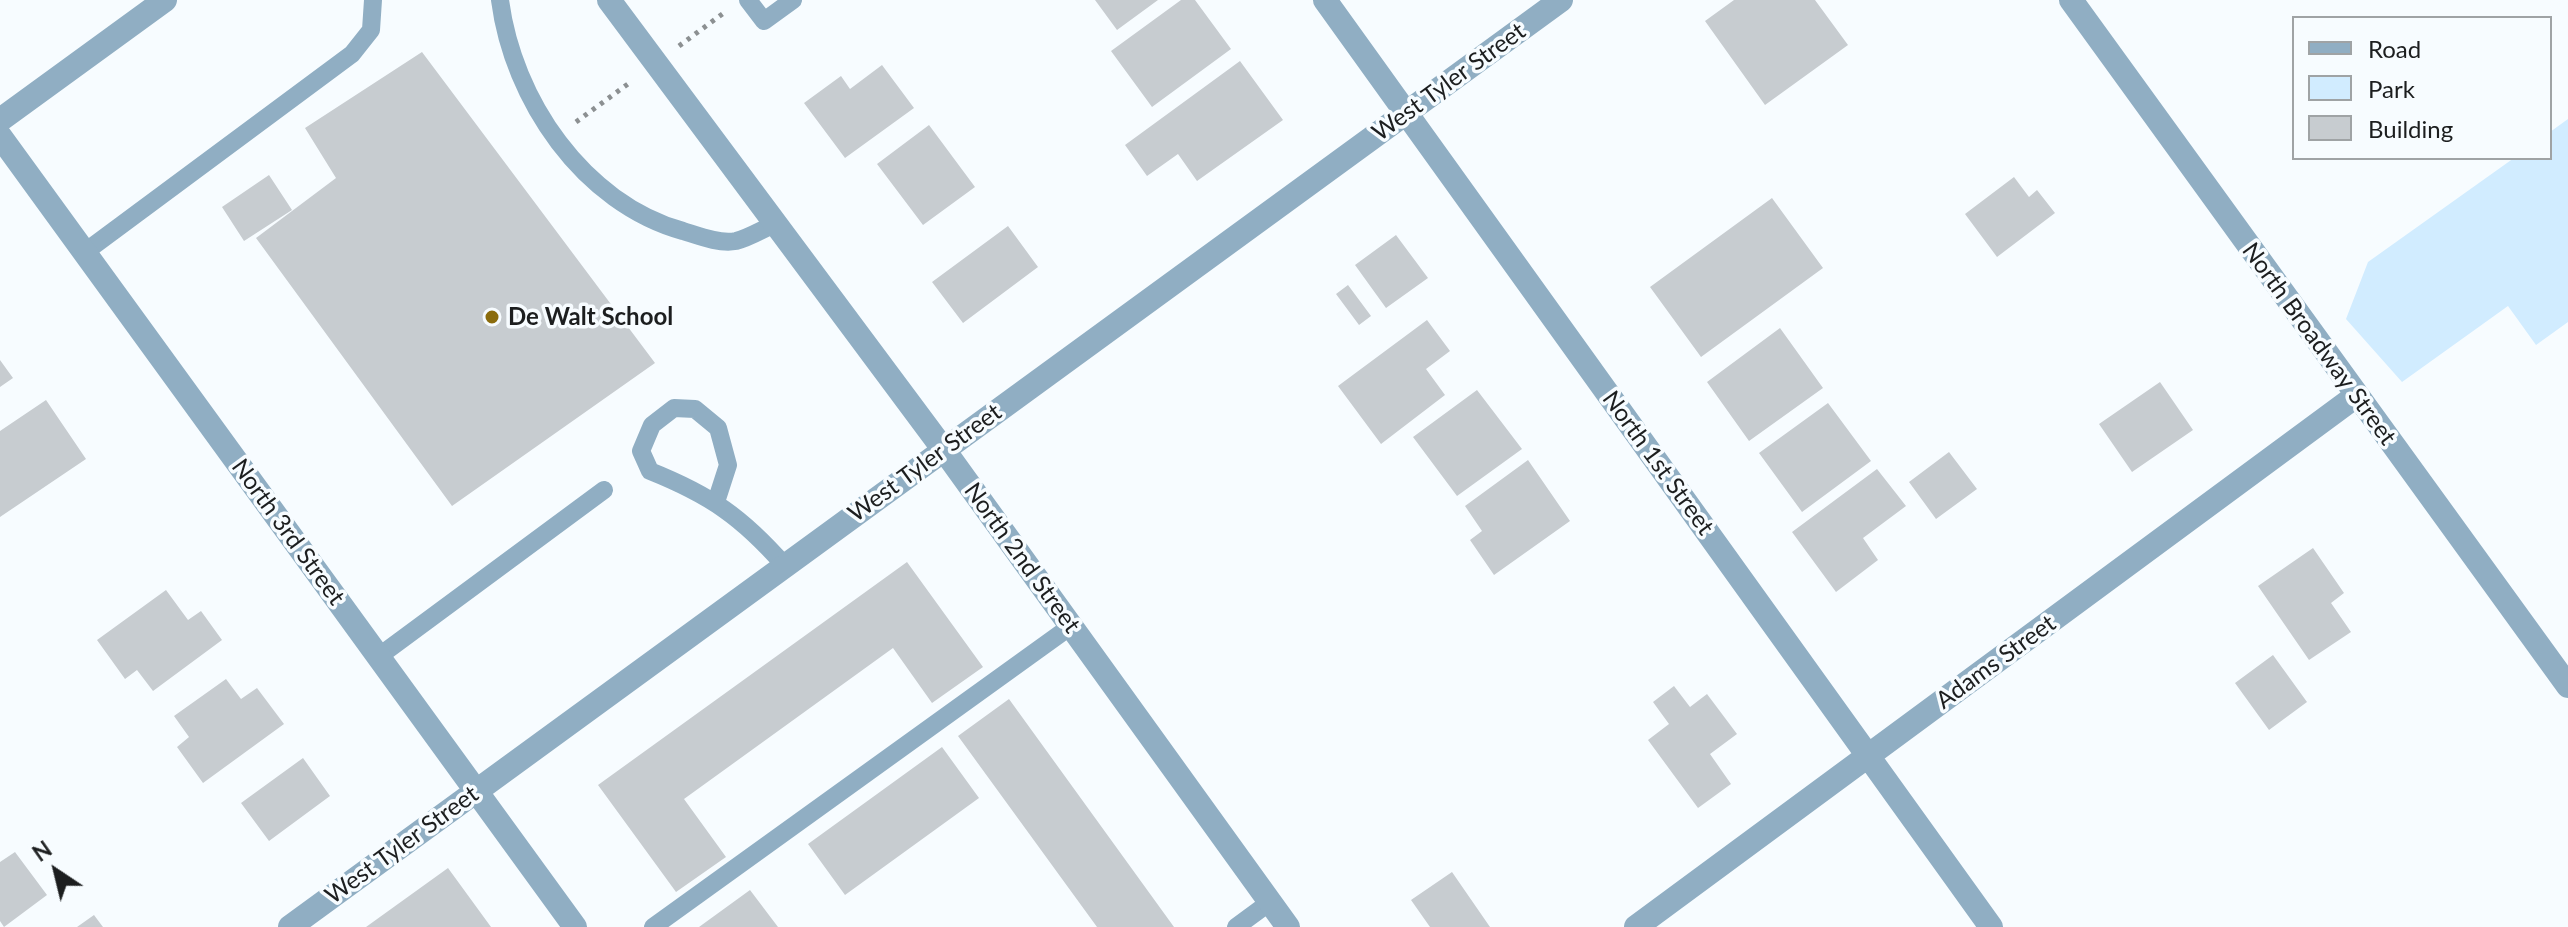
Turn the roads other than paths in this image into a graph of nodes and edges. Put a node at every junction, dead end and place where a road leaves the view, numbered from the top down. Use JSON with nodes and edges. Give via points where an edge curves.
{"nodes":[{"id":1,"x":165,"y":0,"type":"edge"},
{"id":2,"x":373,"y":0,"type":"edge"},
{"id":3,"x":500,"y":0,"type":"edge"},
{"id":4,"x":609,"y":0,"type":"edge"},
{"id":5,"x":748,"y":0,"type":"edge"},
{"id":6,"x":793,"y":0,"type":"edge"},
{"id":7,"x":1325,"y":0,"type":"edge"},
{"id":8,"x":1561,"y":0,"type":"edge"},
{"id":9,"x":2071,"y":0,"type":"edge"},
{"id":10,"x":1407,"y":112,"type":"junction"},
{"id":11,"x":0,"y":120,"type":"edge"},
{"id":12,"x":0,"y":136,"type":"edge"},
{"id":13,"x":775,"y":224,"type":"junction"},
{"id":14,"x":85,"y":252,"type":"junction"},
{"id":15,"x":2356,"y":396,"type":"junction"},
{"id":16,"x":944,"y":450,"type":"junction"},
{"id":17,"x":604,"y":490,"type":"dead end"},
{"id":18,"x":716,"y":502,"type":"junction"},
{"id":19,"x":785,"y":566,"type":"junction"},
{"id":20,"x":1071,"y":626,"type":"junction"},
{"id":21,"x":378,"y":657,"type":"junction"},
{"id":22,"x":2568,"y":686,"type":"edge"},
{"id":23,"x":1868,"y":757,"type":"junction"},
{"id":24,"x":477,"y":791,"type":"junction"},
{"id":25,"x":1270,"y":902,"type":"junction"},
{"id":26,"x":290,"y":927,"type":"edge"},
{"id":27,"x":575,"y":927,"type":"edge"},
{"id":28,"x":653,"y":927,"type":"edge"},
{"id":29,"x":1236,"y":927,"type":"edge"},
{"id":30,"x":1288,"y":927,"type":"edge"},
{"id":31,"x":1636,"y":927,"type":"edge"},
{"id":32,"x":1991,"y":927,"type":"edge"}],
"edges":[{"from":1,"to":11,"type":"street"},
{"from":2,"to":14,"type":"lane","via":[[371,30],[352,54]]},
{"from":3,"to":13,"type":"lane","via":[[521,77],[539,114],[584,170],[626,206],[667,227],[712,239],[735,241]]},
{"from":4,"to":13,"type":"street","name":"North 2nd Street"},
{"from":5,"to":6,"type":"lane","via":[[764,21]]},
{"from":7,"to":10,"type":"street","name":"North 1st Street"},
{"from":8,"to":10,"type":"street","name":"West Tyler Street"},
{"from":9,"to":15,"type":"street","name":"North Broadway Street"},
{"from":10,"to":16,"type":"street","name":"West Tyler Street"},
{"from":10,"to":23,"type":"street","name":"North 1st Street"},
{"from":12,"to":14,"type":"street","name":"North 3rd Street"},
{"from":13,"to":16,"type":"street","name":"North 2nd Street"},
{"from":14,"to":21,"type":"street","name":"North 3rd Street"},
{"from":15,"to":22,"type":"street","name":"North Broadway Street"},
{"from":15,"to":23,"type":"street","name":"Adams Street"},
{"from":16,"to":19,"type":"street","name":"West Tyler Street"},
{"from":16,"to":20,"type":"street","name":"North 2nd Street"},
{"from":17,"to":21,"type":"lane"},
{"from":18,"to":18,"type":"lane","via":[[650,471],[641,451],[652,425],[674,408],[695,409],[718,428],[728,465]]},
{"from":18,"to":19,"type":"lane","via":[[750,527]]},
{"from":19,"to":24,"type":"street","name":"West Tyler Street"},
{"from":20,"to":25,"type":"street","name":"North 2nd Street"},
{"from":20,"to":28,"type":"lane"},
{"from":21,"to":24,"type":"street","name":"North 3rd Street"},
{"from":23,"to":31,"type":"street","name":"Adams Street"},
{"from":23,"to":32,"type":"street","name":"North 1st Street"},
{"from":24,"to":26,"type":"street","name":"West Tyler Street"},
{"from":24,"to":27,"type":"street","name":"North 3rd Street"},
{"from":25,"to":29,"type":"lane"},
{"from":25,"to":30,"type":"street","name":"North 2nd Street"}]}
